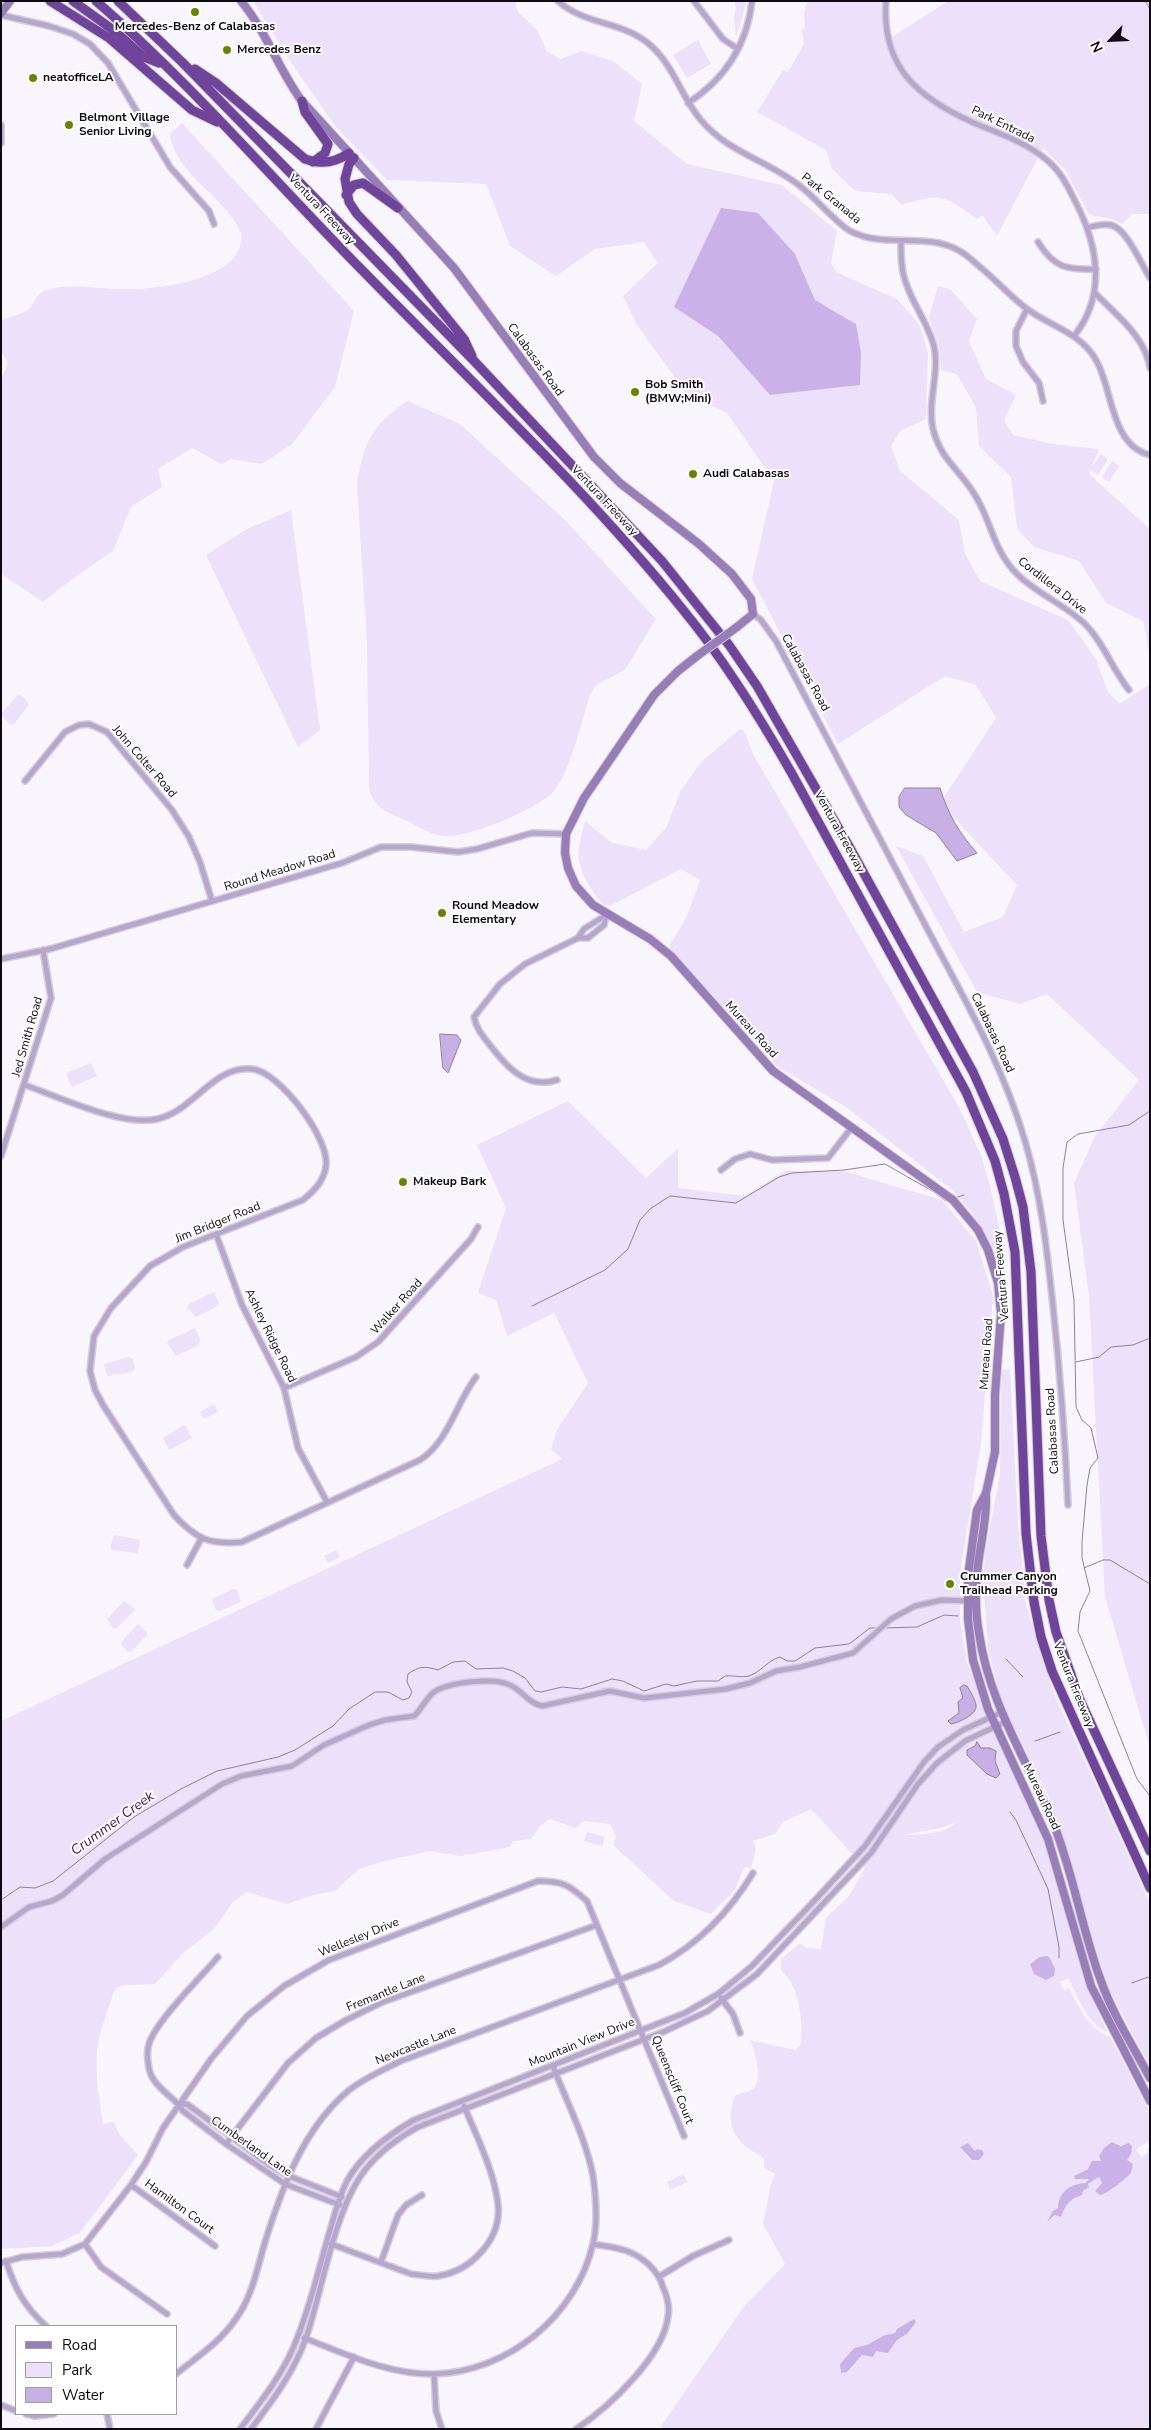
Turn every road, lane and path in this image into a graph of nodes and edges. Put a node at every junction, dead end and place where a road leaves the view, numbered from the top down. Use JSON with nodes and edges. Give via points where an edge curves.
{"nodes":[{"id":1,"x":3,"y":1,"type":"edge"},
{"id":2,"x":10,"y":1,"type":"edge"},
{"id":3,"x":50,"y":1,"type":"edge"},
{"id":4,"x":73,"y":1,"type":"edge"},
{"id":5,"x":96,"y":1,"type":"edge"},
{"id":6,"x":118,"y":1,"type":"edge"},
{"id":7,"x":241,"y":1,"type":"edge"},
{"id":8,"x":558,"y":1,"type":"edge"},
{"id":9,"x":694,"y":1,"type":"edge"},
{"id":10,"x":752,"y":1,"type":"edge"},
{"id":11,"x":886,"y":1,"type":"edge"},
{"id":12,"x":1,"y":8,"type":"edge"},
{"id":13,"x":1,"y":14,"type":"edge"},
{"id":14,"x":738,"y":49,"type":"junction"},
{"id":15,"x":182,"y":62,"type":"junction"},
{"id":16,"x":164,"y":65,"type":"junction"},
{"id":17,"x":302,"y":102,"type":"junction"},
{"id":18,"x":688,"y":102,"type":"junction"},
{"id":19,"x":223,"y":124,"type":"junction"},
{"id":20,"x":1,"y":125,"type":"edge"},
{"id":21,"x":1,"y":143,"type":"edge"},
{"id":22,"x":352,"y":156,"type":"junction"},
{"id":23,"x":314,"y":162,"type":"junction"},
{"id":24,"x":346,"y":195,"type":"junction"},
{"id":25,"x":398,"y":208,"type":"junction"},
{"id":26,"x":214,"y":224,"type":"dead end"},
{"id":27,"x":1087,"y":228,"type":"junction"},
{"id":28,"x":901,"y":242,"type":"junction"},
{"id":29,"x":1038,"y":242,"type":"dead end"},
{"id":30,"x":1096,"y":269,"type":"junction"},
{"id":31,"x":1150,"y":278,"type":"edge"},
{"id":32,"x":1095,"y":293,"type":"junction"},
{"id":33,"x":1027,"y":309,"type":"junction"},
{"id":34,"x":1074,"y":336,"type":"junction"},
{"id":35,"x":476,"y":363,"type":"junction"},
{"id":36,"x":1150,"y":368,"type":"edge"},
{"id":37,"x":1043,"y":401,"type":"dead end"},
{"id":38,"x":1150,"y":454,"type":"edge"},
{"id":39,"x":753,"y":614,"type":"junction"},
{"id":40,"x":1129,"y":690,"type":"dead end"},
{"id":41,"x":26,"y":781,"type":"dead end"},
{"id":42,"x":566,"y":834,"type":"junction"},
{"id":43,"x":212,"y":901,"type":"junction"},
{"id":44,"x":606,"y":915,"type":"junction"},
{"id":45,"x":578,"y":938,"type":"junction"},
{"id":46,"x":43,"y":950,"type":"junction"},
{"id":47,"x":1,"y":959,"type":"edge"},
{"id":48,"x":557,"y":1080,"type":"dead end"},
{"id":49,"x":25,"y":1085,"type":"junction"},
{"id":50,"x":852,"y":1127,"type":"junction"},
{"id":51,"x":1,"y":1156,"type":"edge"},
{"id":52,"x":720,"y":1170,"type":"dead end"},
{"id":53,"x":478,"y":1227,"type":"dead end"},
{"id":54,"x":216,"y":1234,"type":"junction"},
{"id":55,"x":476,"y":1377,"type":"dead end"},
{"id":56,"x":284,"y":1388,"type":"junction"},
{"id":57,"x":986,"y":1492,"type":"junction"},
{"id":58,"x":327,"y":1502,"type":"junction"},
{"id":59,"x":1068,"y":1505,"type":"dead end"},
{"id":60,"x":201,"y":1539,"type":"junction"},
{"id":61,"x":187,"y":1565,"type":"dead end"},
{"id":62,"x":967,"y":1601,"type":"junction"},
{"id":63,"x":976,"y":1602,"type":"junction"},
{"id":64,"x":1000,"y":1713,"type":"junction"},
{"id":65,"x":991,"y":1717,"type":"junction"},
{"id":66,"x":1005,"y":1722,"type":"junction"},
{"id":67,"x":996,"y":1726,"type":"junction"},
{"id":68,"x":1150,"y":1851,"type":"edge"},
{"id":69,"x":753,"y":1873,"type":"dead end"},
{"id":70,"x":1150,"y":1888,"type":"edge"},
{"id":71,"x":597,"y":1925,"type":"junction"},
{"id":72,"x":1,"y":1928,"type":"edge"},
{"id":73,"x":218,"y":1957,"type":"dead end"},
{"id":74,"x":620,"y":1980,"type":"junction"},
{"id":75,"x":718,"y":1994,"type":"junction"},
{"id":76,"x":723,"y":2000,"type":"junction"},
{"id":77,"x":641,"y":2031,"type":"junction"},
{"id":78,"x":740,"y":2033,"type":"dead end"},
{"id":79,"x":644,"y":2039,"type":"junction"},
{"id":80,"x":553,"y":2066,"type":"junction"},
{"id":81,"x":556,"y":2074,"type":"junction"},
{"id":82,"x":1150,"y":2078,"type":"edge"},
{"id":83,"x":462,"y":2101,"type":"junction"},
{"id":84,"x":1150,"y":2101,"type":"edge"},
{"id":85,"x":180,"y":2104,"type":"junction"},
{"id":86,"x":465,"y":2108,"type":"junction"},
{"id":87,"x":684,"y":2136,"type":"dead end"},
{"id":88,"x":230,"y":2138,"type":"junction"},
{"id":89,"x":226,"y":2144,"type":"junction"},
{"id":90,"x":289,"y":2176,"type":"junction"},
{"id":91,"x":285,"y":2184,"type":"junction"},
{"id":92,"x":131,"y":2185,"type":"junction"},
{"id":93,"x":422,"y":2195,"type":"dead end"},
{"id":94,"x":341,"y":2197,"type":"junction"},
{"id":95,"x":348,"y":2199,"type":"junction"},
{"id":96,"x":338,"y":2204,"type":"junction"},
{"id":97,"x":346,"y":2207,"type":"junction"},
{"id":98,"x":729,"y":2240,"type":"dead end"},
{"id":99,"x":326,"y":2242,"type":"junction"},
{"id":100,"x":85,"y":2244,"type":"junction"},
{"id":101,"x":593,"y":2244,"type":"junction"},
{"id":102,"x":333,"y":2245,"type":"junction"},
{"id":103,"x":215,"y":2246,"type":"dead end"},
{"id":104,"x":3,"y":2262,"type":"edge"},
{"id":105,"x":380,"y":2262,"type":"junction"},
{"id":106,"x":660,"y":2276,"type":"junction"},
{"id":107,"x":167,"y":2314,"type":"dead end"},
{"id":108,"x":45,"y":2325,"type":"edge"},
{"id":109,"x":298,"y":2336,"type":"junction"},
{"id":110,"x":306,"y":2339,"type":"junction"},
{"id":111,"x":354,"y":2356,"type":"junction"},
{"id":112,"x":178,"y":2372,"type":"edge"},
{"id":113,"x":434,"y":2374,"type":"junction"},
{"id":114,"x":1,"y":2405,"type":"edge"},
{"id":115,"x":15,"y":2411,"type":"edge"},
{"id":116,"x":30,"y":2415,"type":"edge"},
{"id":117,"x":44,"y":2415,"type":"edge"},
{"id":118,"x":107,"y":2415,"type":"edge"},
{"id":119,"x":110,"y":2429,"type":"edge"},
{"id":120,"x":240,"y":2429,"type":"edge"},
{"id":121,"x":251,"y":2429,"type":"edge"},
{"id":122,"x":316,"y":2429,"type":"edge"},
{"id":123,"x":442,"y":2429,"type":"edge"},
{"id":124,"x":576,"y":2429,"type":"edge"}],
"edges":[{"from":1,"to":12,"type":"street"},
{"from":2,"to":13,"type":"main road"},
{"from":3,"to":19,"type":"highway","via":[[109,38],[192,110]]},
{"from":4,"to":16,"type":"highway","via":[[144,57]]},
{"from":5,"to":16,"type":"highway","name":"Ventura Freeway"},
{"from":6,"to":15,"type":"highway","name":"Ventura Freeway"},
{"from":7,"to":17,"type":"main road","name":"Calabasas Road"},
{"from":8,"to":18,"type":"street","name":"Park Granada","via":[[588,19],[613,24],[648,42],[672,69]]},
{"from":9,"to":14,"type":"street","via":[[723,39]]},
{"from":10,"to":14,"type":"street","via":[[750,18]]},
{"from":11,"to":27,"type":"street","name":"Park Entrada","via":[[887,34],[892,55],[904,74],[933,101],[1027,146],[1048,161],[1062,176]]},
{"from":13,"to":26,"type":"street","via":[[73,34],[90,44],[108,63],[170,167],[209,211]]},
{"from":14,"to":18,"type":"street","via":[[720,78]]},
{"from":15,"to":23,"type":"highway","via":[[216,83],[298,154]]},
{"from":15,"to":35,"type":"highway","name":"Ventura Freeway"},
{"from":16,"to":19,"type":"highway","name":"Ventura Freeway"},
{"from":17,"to":22,"type":"main road","name":"Calabasas Road"},
{"from":17,"to":23,"type":"highway","via":[[305,112],[328,144],[325,153]]},
{"from":18,"to":28,"type":"street","name":"Park Granada","via":[[721,142],[767,164],[800,186],[848,230],[867,238]]},
{"from":19,"to":70,"type":"highway","name":"Ventura Freeway","via":[[560,473],[686,612],[767,729],[966,1092],[995,1161],[1015,1252],[1026,1534],[1029,1572],[1041,1637],[1062,1696]]},
{"from":20,"to":21,"type":"street"},
{"from":22,"to":23,"type":"highway"},
{"from":22,"to":24,"type":"highway","via":[[345,179]]},
{"from":22,"to":25,"type":"main road","name":"Calabasas Road"},
{"from":24,"to":25,"type":"highway","via":[[354,185],[363,183]]},
{"from":24,"to":35,"type":"highway","via":[[357,214],[396,255],[464,339]]},
{"from":25,"to":39,"type":"main road","name":"Calabasas Road","via":[[469,287],[594,457],[620,483],[732,574],[751,598]]},
{"from":27,"to":30,"type":"street","name":"Park Entrada"},
{"from":27,"to":31,"type":"street","via":[[1104,224],[1113,225],[1121,231]]},
{"from":28,"to":33,"type":"street","name":"Park Granada","via":[[929,242],[958,249]]},
{"from":28,"to":40,"type":"street","name":"Cordillera Drive","via":[[906,285],[934,347],[933,428],[949,464],[973,491],[984,510],[1003,559],[1020,576],[1084,623],[1099,640],[1118,677]]},
{"from":29,"to":30,"type":"street","via":[[1061,267]]},
{"from":30,"to":32,"type":"street","name":"Park Entrada"},
{"from":32,"to":34,"type":"street","name":"Park Entrada","via":[[1088,316]]},
{"from":32,"to":36,"type":"street","via":[[1138,338]]},
{"from":33,"to":34,"type":"street","name":"Park Granada"},
{"from":33,"to":37,"type":"street","via":[[1016,331],[1016,346],[1023,362],[1039,383]]},
{"from":34,"to":38,"type":"street","name":"Park Granada","via":[[1095,358],[1104,375],[1124,437],[1142,453]]},
{"from":35,"to":68,"type":"highway","name":"Ventura Freeway","via":[[636,532],[729,645],[791,742],[990,1107],[1015,1176],[1028,1238],[1042,1536],[1052,1616],[1080,1700]]},
{"from":39,"to":42,"type":"main road","name":"Mureau Road","bridge":true,"via":[[661,688],[584,798]]},
{"from":39,"to":59,"type":"street","name":"Calabasas Road","via":[[776,641],[856,789],[988,1048],[1024,1137],[1036,1182],[1048,1257],[1065,1430]]},
{"from":41,"to":43,"type":"street","name":"John Colter Road","via":[[65,732],[89,724],[107,732],[172,810],[200,862]]},
{"from":42,"to":43,"type":"street","name":"Round Meadow Road","via":[[532,833],[458,852],[381,847],[342,863]]},
{"from":42,"to":44,"type":"main road","name":"Mureau Road","via":[[565,853],[571,876],[582,895]]},
{"from":43,"to":46,"type":"street","name":"Round Meadow Road"},
{"from":44,"to":45,"type":"street","via":[[584,929]]},
{"from":44,"to":45,"type":"street","via":[[604,925],[588,938]]},
{"from":44,"to":50,"type":"main road","name":"Mureau Road","via":[[661,947],[773,1071]]},
{"from":45,"to":48,"type":"street","via":[[525,964],[500,984],[474,1017],[476,1027],[516,1075],[547,1083]]},
{"from":46,"to":47,"type":"street","name":"Round Meadow Road"},
{"from":46,"to":49,"type":"street","name":"Jed Smith Road","via":[[51,998]]},
{"from":49,"to":51,"type":"street","name":"Jed Smith Road"},
{"from":49,"to":54,"type":"street","name":"Jim Bridger Road","via":[[114,1116],[155,1120],[173,1114],[217,1079],[241,1068],[267,1073],[277,1081],[320,1137],[326,1166],[321,1181],[303,1200]]},
{"from":50,"to":52,"type":"street","via":[[828,1158],[772,1160],[750,1154],[735,1158]]},
{"from":50,"to":57,"type":"main road","name":"Mureau Road","via":[[953,1200],[978,1230],[988,1250],[998,1283],[1001,1314],[995,1394],[995,1452]]},
{"from":53,"to":56,"type":"street","name":"Walker Road","via":[[471,1239],[378,1342],[356,1357]]},
{"from":54,"to":56,"type":"street","name":"Ashley Ridge Road","via":[[242,1305]]},
{"from":54,"to":60,"type":"street","name":"Jim Bridger Road","via":[[183,1247],[150,1266],[106,1315],[94,1336],[90,1371],[103,1405],[174,1515]]},
{"from":55,"to":58,"type":"street","name":"Jim Bridger Road","via":[[442,1438],[428,1454]]},
{"from":56,"to":58,"type":"street","name":"Ashley Ridge Road","via":[[295,1439]]},
{"from":57,"to":62,"type":"main road","name":"Mureau Road","via":[[977,1510]]},
{"from":57,"to":63,"type":"main road","name":"Mureau Road","via":[[987,1513],[978,1565]]},
{"from":58,"to":60,"type":"street","name":"Jim Bridger Road","via":[[242,1542],[223,1544]]},
{"from":60,"to":61,"type":"street"},
{"from":62,"to":63,"type":"street"},
{"from":62,"to":65,"type":"main road","name":"Mureau Road","via":[[973,1660]]},
{"from":62,"to":72,"type":"street","via":[[929,1602],[915,1606],[881,1627],[852,1654],[776,1671],[750,1683],[726,1688],[644,1698],[610,1691],[542,1706],[508,1684],[459,1683],[448,1686],[434,1693],[414,1716],[369,1725],[324,1745],[292,1766],[241,1776],[222,1784],[105,1859],[63,1895],[29,1907]]},
{"from":63,"to":64,"type":"main road","name":"Mureau Road","via":[[983,1659]]},
{"from":64,"to":65,"type":"street","name":"Mountain View Drive"},
{"from":64,"to":66,"type":"main road","name":"Mureau Road"},
{"from":65,"to":67,"type":"main road","name":"Mureau Road"},
{"from":65,"to":75,"type":"street","name":"Mountain View Drive","via":[[956,1734],[929,1756],[866,1846],[752,1966]]},
{"from":66,"to":67,"type":"street","name":"Mountain View Drive"},
{"from":66,"to":82,"type":"main road","name":"Mureau Road","via":[[1063,1850],[1101,1981]]},
{"from":67,"to":76,"type":"street","name":"Mountain View Drive","via":[[966,1741],[937,1763],[918,1784],[870,1853],[757,1974]]},
{"from":67,"to":84,"type":"main road","name":"Mureau Road","via":[[1048,1839],[1091,1986]]},
{"from":69,"to":74,"type":"street","name":"Newcastle Lane","via":[[697,1940],[659,1965]]},
{"from":71,"to":74,"type":"street","name":"Wellesley Drive"},
{"from":71,"to":85,"type":"street","name":"Wellesley Drive","via":[[587,1901],[572,1887],[556,1881],[538,1882],[329,1960],[284,1986],[247,2016],[211,2059]]},
{"from":71,"to":88,"type":"street","name":"Fremantle Lane","via":[[383,2002],[346,2020],[316,2038],[288,2063]]},
{"from":73,"to":85,"type":"street","name":"Cumberland Lane","via":[[159,2025],[148,2044],[151,2075],[160,2089]]},
{"from":74,"to":77,"type":"street","name":"Wellesley Drive"},
{"from":74,"to":90,"type":"street","name":"Newcastle Lane","via":[[401,2061],[369,2077],[349,2090],[326,2112]]},
{"from":75,"to":76,"type":"street"},
{"from":75,"to":77,"type":"street","name":"Mountain View Drive","via":[[685,2013]]},
{"from":76,"to":78,"type":"street"},
{"from":76,"to":79,"type":"street","name":"Mountain View Drive","via":[[687,2022]]},
{"from":77,"to":79,"type":"street","name":"Queenscliff Court"},
{"from":77,"to":80,"type":"street","name":"Mountain View Drive"},
{"from":79,"to":81,"type":"street","name":"Mountain View Drive"},
{"from":79,"to":87,"type":"street","name":"Queenscliff Court"},
{"from":80,"to":81,"type":"street"},
{"from":80,"to":83,"type":"street","name":"Mountain View Drive"},
{"from":81,"to":86,"type":"street","name":"Mountain View Drive"},
{"from":81,"to":101,"type":"street","via":[[593,2176],[596,2212]]},
{"from":83,"to":86,"type":"street"},
{"from":83,"to":94,"type":"street","name":"Mountain View Drive","via":[[414,2120],[380,2143],[360,2163],[347,2181]]},
{"from":85,"to":88,"type":"street","name":"Cumberland Lane","via":[[187,2104]]},
{"from":85,"to":89,"type":"street","name":"Cumberland Lane","via":[[183,2110]]},
{"from":85,"to":92,"type":"street","name":"Wellesley Drive"},
{"from":86,"to":95,"type":"street","name":"Mountain View Drive","via":[[418,2127],[392,2143],[365,2170]]},
{"from":86,"to":105,"type":"street","via":[[494,2184],[497,2220],[490,2238],[466,2266],[438,2276],[411,2274]]},
{"from":88,"to":89,"type":"street","name":"Fremantle Lane"},
{"from":88,"to":90,"type":"street","name":"Cumberland Lane"},
{"from":89,"to":91,"type":"street","name":"Cumberland Lane"},
{"from":90,"to":91,"type":"street","name":"Newcastle Lane"},
{"from":90,"to":94,"type":"street","name":"Cumberland Lane"},
{"from":91,"to":96,"type":"street","name":"Cumberland Lane"},
{"from":91,"to":112,"type":"street","name":"Newcastle Lane","via":[[248,2299],[220,2339]]},
{"from":92,"to":100,"type":"street","name":"Wellesley Drive"},
{"from":92,"to":103,"type":"street","name":"Hamilton Court"},
{"from":93,"to":105,"type":"street","via":[[406,2205],[398,2215]]},
{"from":94,"to":95,"type":"street","name":"Cumberland Lane"},
{"from":94,"to":96,"type":"street","name":"Mountain View Drive"},
{"from":95,"to":97,"type":"street","name":"Mountain View Drive"},
{"from":96,"to":97,"type":"street","name":"Cumberland Lane"},
{"from":96,"to":99,"type":"street","name":"Mountain View Drive"},
{"from":97,"to":102,"type":"street","name":"Mountain View Drive"},
{"from":98,"to":106,"type":"street"},
{"from":99,"to":102,"type":"street"},
{"from":99,"to":109,"type":"street","name":"Mountain View Drive"},
{"from":100,"to":104,"type":"street","name":"Wellesley Drive","via":[[62,2254]]},
{"from":100,"to":107,"type":"street","via":[[102,2267]]},
{"from":101,"to":106,"type":"street","via":[[627,2251],[644,2260]]},
{"from":101,"to":113,"type":"street","via":[[579,2280],[562,2309],[537,2335],[494,2360],[456,2372]]},
{"from":102,"to":105,"type":"street"},
{"from":102,"to":110,"type":"street","name":"Mountain View Drive"},
{"from":104,"to":108,"type":"street","via":[[15,2288],[32,2313]]},
{"from":106,"to":124,"type":"street","via":[[668,2300],[664,2332],[633,2378],[606,2406]]},
{"from":109,"to":110,"type":"street"},
{"from":109,"to":120,"type":"street","name":"Mountain View Drive","via":[[275,2384]]},
{"from":110,"to":111,"type":"street"},
{"from":110,"to":121,"type":"street","name":"Mountain View Drive","via":[[281,2389]]},
{"from":111,"to":113,"type":"street","via":[[404,2372]]},
{"from":111,"to":122,"type":"street"},
{"from":113,"to":123,"type":"street","via":[[436,2411]]},
{"from":114,"to":115,"type":"street"},
{"from":116,"to":117,"type":"street"},
{"from":118,"to":119,"type":"street"}]}
